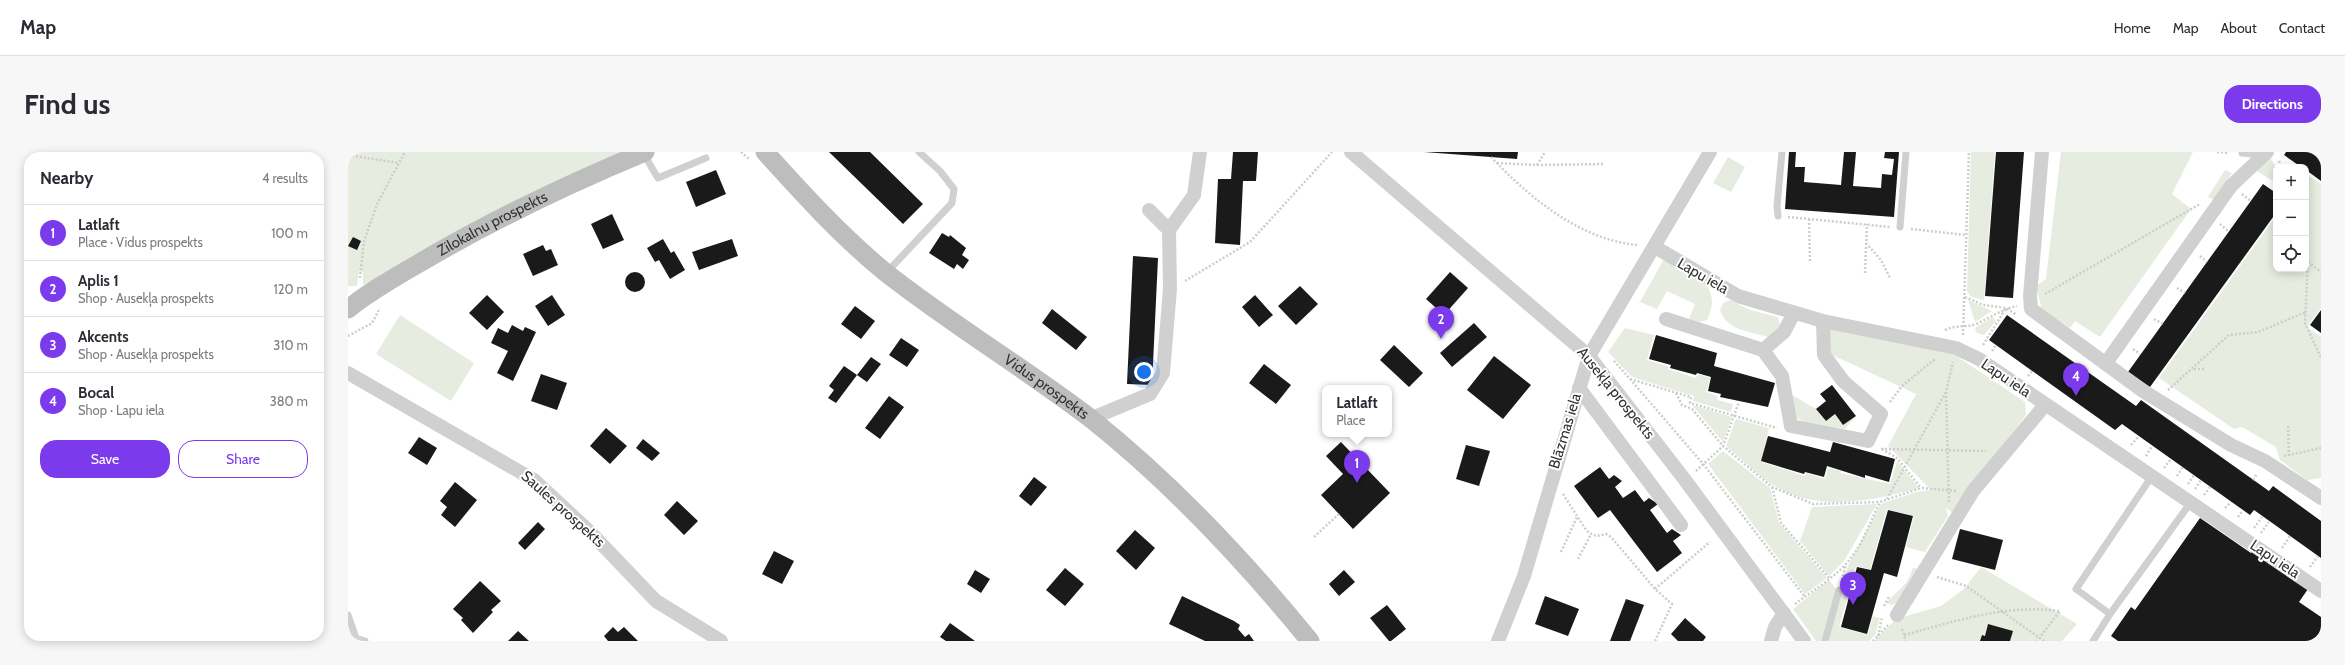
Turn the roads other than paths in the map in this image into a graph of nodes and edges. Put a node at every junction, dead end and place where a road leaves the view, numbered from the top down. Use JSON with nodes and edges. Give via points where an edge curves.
{"nodes":[{"id":1,"x":644,"y":152,"type":"edge"},
{"id":2,"x":765,"y":152,"type":"edge"},
{"id":3,"x":919,"y":152,"type":"edge"},
{"id":4,"x":1200,"y":152,"type":"edge"},
{"id":5,"x":1351,"y":152,"type":"edge"},
{"id":6,"x":1710,"y":152,"type":"edge"},
{"id":7,"x":1782,"y":152,"type":"edge"},
{"id":8,"x":1906,"y":152,"type":"edge"},
{"id":9,"x":2042,"y":152,"type":"edge"},
{"id":10,"x":2242,"y":153,"type":"dead end"},
{"id":11,"x":2266,"y":154,"type":"edge"},
{"id":12,"x":706,"y":158,"type":"dead end"},
{"id":13,"x":1149,"y":210,"type":"dead end"},
{"id":14,"x":1778,"y":216,"type":"road end"},
{"id":15,"x":1900,"y":228,"type":"road end"},
{"id":16,"x":1169,"y":230,"type":"junction"},
{"id":17,"x":1655,"y":247,"type":"junction"},
{"id":18,"x":886,"y":272,"type":"junction"},
{"id":19,"x":348,"y":309,"type":"edge"},
{"id":20,"x":1794,"y":313,"type":"junction"},
{"id":21,"x":1666,"y":319,"type":"dead end"},
{"id":22,"x":1823,"y":320,"type":"junction"},
{"id":23,"x":1763,"y":350,"type":"junction"},
{"id":24,"x":1589,"y":356,"type":"junction"},
{"id":25,"x":2106,"y":363,"type":"junction"},
{"id":26,"x":348,"y":373,"type":"edge"},
{"id":27,"x":1579,"y":388,"type":"junction"},
{"id":28,"x":2044,"y":405,"type":"junction"},
{"id":29,"x":1090,"y":419,"type":"junction"},
{"id":30,"x":2152,"y":476,"type":"junction"},
{"id":31,"x":2321,"y":498,"type":"edge"},
{"id":32,"x":2191,"y":502,"type":"junction"},
{"id":33,"x":1681,"y":525,"type":"dead end"},
{"id":34,"x":1839,"y":590,"type":"road end"},
{"id":35,"x":2321,"y":590,"type":"edge"},
{"id":36,"x":1784,"y":613,"type":"junction"},
{"id":37,"x":2110,"y":614,"type":"junction"},
{"id":38,"x":348,"y":615,"type":"edge"},
{"id":39,"x":1897,"y":615,"type":"road end"},
{"id":40,"x":354,"y":640,"type":"edge"},
{"id":41,"x":365,"y":641,"type":"edge"},
{"id":42,"x":720,"y":641,"type":"edge"},
{"id":43,"x":1310,"y":641,"type":"edge"},
{"id":44,"x":1498,"y":641,"type":"edge"},
{"id":45,"x":1770,"y":641,"type":"edge"},
{"id":46,"x":1804,"y":641,"type":"edge"},
{"id":47,"x":1825,"y":641,"type":"edge"},
{"id":48,"x":2093,"y":641,"type":"edge"}],
"edges":[{"from":1,"to":12,"type":"lane","via":[[658,178]]},
{"from":1,"to":19,"type":"main road","name":"Zilokalnu prospekts","via":[[494,221],[364,297]]},
{"from":2,"to":18,"type":"main road","name":"Vidus prospekts","via":[[851,242]]},
{"from":3,"to":18,"type":"lane","via":[[940,171],[954,189],[952,203]]},
{"from":4,"to":16,"type":"street","via":[[1194,195]]},
{"from":5,"to":24,"type":"street","name":"Ausekļa prospekts"},
{"from":6,"to":17,"type":"street","name":"Blāzmas iela"},
{"from":7,"to":14,"type":"lane"},
{"from":8,"to":15,"type":"lane"},
{"from":9,"to":25,"type":"street","via":[[2031,309]]},
{"from":10,"to":11,"type":"lane"},
{"from":11,"to":25,"type":"street","via":[[2231,186]]},
{"from":13,"to":16,"type":"street"},
{"from":16,"to":29,"type":"street","via":[[1170,289],[1163,373],[1150,394]]},
{"from":17,"to":20,"type":"street","name":"Lapu iela","via":[[1738,296]]},
{"from":17,"to":24,"type":"street","name":"Blāzmas iela"},
{"from":18,"to":29,"type":"main road","name":"Vidus prospekts"},
{"from":20,"to":22,"type":"street","name":"Lapu iela"},
{"from":20,"to":23,"type":"street","via":[[1784,332]]},
{"from":21,"to":23,"type":"street"},
{"from":22,"to":23,"type":"street","via":[[1824,355],[1843,380],[1882,414],[1868,441],[1791,426],[1782,376]]},
{"from":22,"to":28,"type":"street","name":"Lapu iela","via":[[1956,348],[1979,359]]},
{"from":24,"to":27,"type":"street","name":"Blāzmas iela"},
{"from":24,"to":36,"type":"street","name":"Ausekļa prospekts"},
{"from":25,"to":31,"type":"street","via":[[2157,400],[2231,445],[2265,461]]},
{"from":26,"to":42,"type":"street","name":"Saules prospekts","via":[[534,480],[591,533],[656,601]]},
{"from":27,"to":33,"type":"street"},
{"from":27,"to":44,"type":"street","name":"Blāzmas iela","via":[[1524,576]]},
{"from":28,"to":30,"type":"street","name":"Lapu iela"},
{"from":28,"to":39,"type":"street","via":[[1973,491]]},
{"from":29,"to":43,"type":"main road","name":"Vidus prospekts","via":[[1191,507],[1269,590]]},
{"from":30,"to":32,"type":"street","name":"Lapu iela"},
{"from":30,"to":37,"type":"lane","via":[[2076,589]]},
{"from":32,"to":35,"type":"street","name":"Lapu iela"},
{"from":32,"to":37,"type":"lane"},
{"from":34,"to":47,"type":"lane"},
{"from":36,"to":45,"type":"street"},
{"from":36,"to":46,"type":"street","name":"Ausekļa prospekts"},
{"from":37,"to":48,"type":"lane"},
{"from":38,"to":40,"type":"lane"},
{"from":40,"to":41,"type":"lane"}]}
